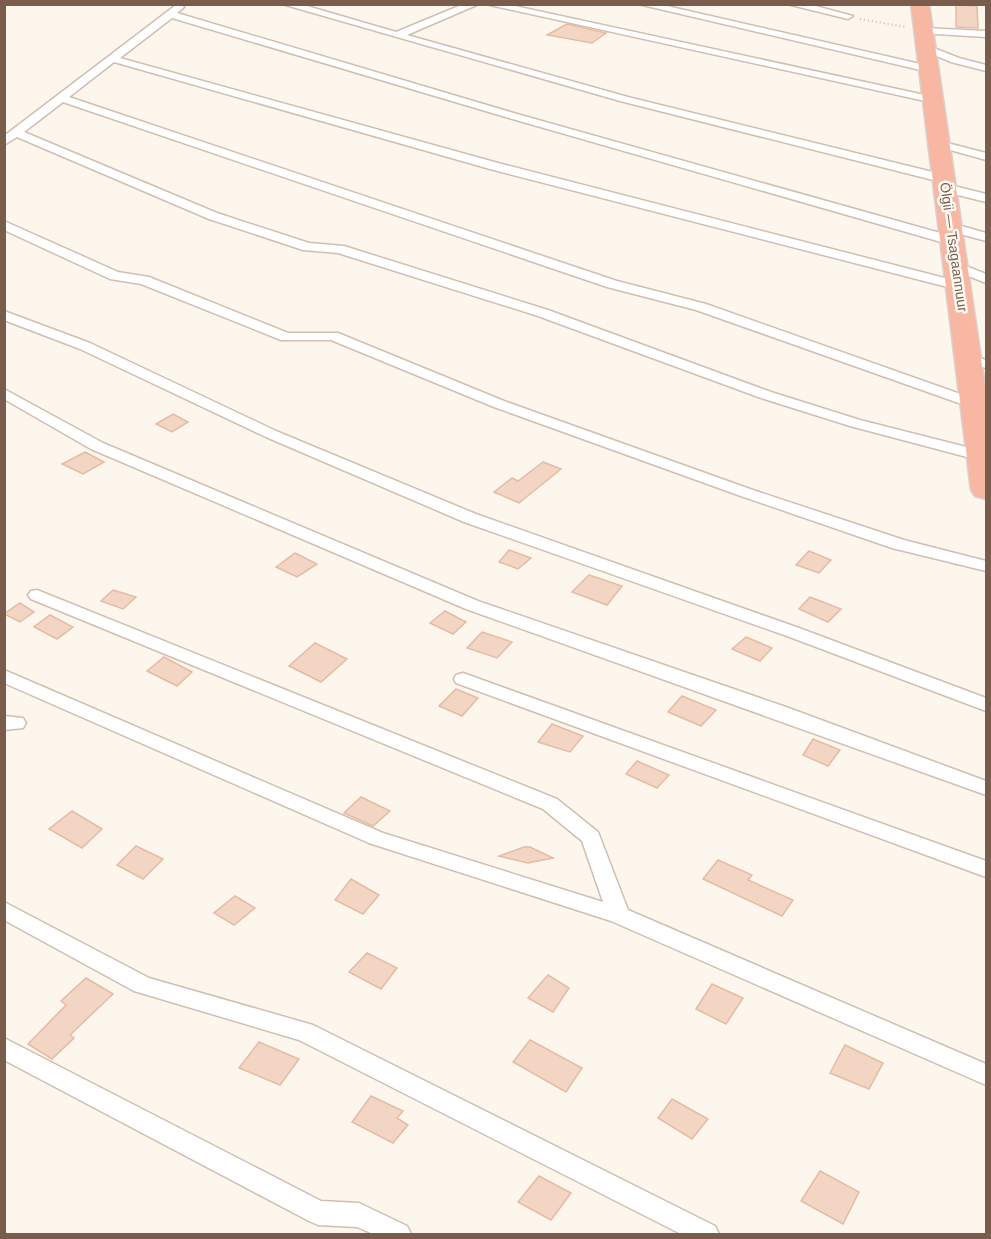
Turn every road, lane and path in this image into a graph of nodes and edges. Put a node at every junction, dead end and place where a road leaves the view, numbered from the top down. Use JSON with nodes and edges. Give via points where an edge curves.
{"nodes":[{"id":1,"x":182,"y":4,"type":"edge"},
{"id":2,"x":287,"y":4,"type":"edge"},
{"id":3,"x":474,"y":4,"type":"edge"},
{"id":4,"x":490,"y":4,"type":"edge"},
{"id":5,"x":643,"y":4,"type":"edge"},
{"id":6,"x":792,"y":4,"type":"edge"},
{"id":7,"x":920,"y":4,"type":"edge"},
{"id":8,"x":170,"y":14,"type":"junction"},
{"id":9,"x":848,"y":16,"type":"joint"},
{"id":10,"x":987,"y":34,"type":"edge"},
{"id":11,"x":397,"y":35,"type":"junction"},
{"id":12,"x":927,"y":50,"type":"junction"},
{"id":13,"x":113,"y":59,"type":"junction"},
{"id":14,"x":987,"y":68,"type":"edge"},
{"id":15,"x":62,"y":98,"type":"junction"},
{"id":16,"x":933,"y":100,"type":"junction"},
{"id":17,"x":17,"y":133,"type":"junction"},
{"id":18,"x":4,"y":142,"type":"edge"},
{"id":19,"x":940,"y":144,"type":"junction"},
{"id":20,"x":987,"y":157,"type":"edge"},
{"id":21,"x":945,"y":184,"type":"junction"},
{"id":22,"x":987,"y":198,"type":"edge"},
{"id":23,"x":4,"y":225,"type":"edge"},
{"id":24,"x":952,"y":234,"type":"junction"},
{"id":25,"x":987,"y":237,"type":"edge"},
{"id":26,"x":958,"y":276,"type":"junction"},
{"id":27,"x":987,"y":279,"type":"edge"},
{"id":28,"x":4,"y":315,"type":"edge"},
{"id":29,"x":978,"y":362,"type":"edge"},
{"id":30,"x":4,"y":393,"type":"edge"},
{"id":31,"x":980,"y":420,"type":"edge"},
{"id":32,"x":982,"y":456,"type":"junction"},
{"id":33,"x":987,"y":490,"type":"edge"},
{"id":34,"x":987,"y":566,"type":"edge"},
{"id":35,"x":37,"y":595,"type":"dead end"},
{"id":36,"x":4,"y":676,"type":"edge"},
{"id":37,"x":463,"y":679,"type":"dead end"},
{"id":38,"x":987,"y":705,"type":"edge"},
{"id":39,"x":987,"y":788,"type":"edge"},
{"id":40,"x":987,"y":869,"type":"edge"},
{"id":41,"x":4,"y":910,"type":"edge"},
{"id":42,"x":619,"y":915,"type":"junction"},
{"id":43,"x":4,"y":1048,"type":"edge"},
{"id":44,"x":987,"y":1075,"type":"edge"},
{"id":45,"x":398,"y":1234,"type":"edge"},
{"id":46,"x":706,"y":1234,"type":"edge"}],
"edges":[{"from":1,"to":8,"type":"street"},
{"from":2,"to":11,"type":"street"},
{"from":3,"to":11,"type":"street"},
{"from":4,"to":16,"type":"street"},
{"from":5,"to":12,"type":"street"},
{"from":6,"to":9,"type":"street"},
{"from":7,"to":12,"type":"highway","name":"Ölgii — Tsagaannuur"},
{"from":8,"to":13,"type":"street"},
{"from":8,"to":24,"type":"street","via":[[513,116]]},
{"from":9,"to":12,"type":"path"},
{"from":10,"to":12,"type":"street"},
{"from":11,"to":21,"type":"street"},
{"from":12,"to":14,"type":"street"},
{"from":12,"to":16,"type":"highway","name":"Ölgii — Tsagaannuur"},
{"from":13,"to":15,"type":"street"},
{"from":13,"to":26,"type":"street","via":[[494,166]]},
{"from":15,"to":17,"type":"street"},
{"from":15,"to":31,"type":"street","via":[[612,284],[700,307]]},
{"from":16,"to":19,"type":"highway","name":"Ölgii — Tsagaannuur"},
{"from":17,"to":18,"type":"street"},
{"from":17,"to":32,"type":"street","via":[[213,216],[308,247],[339,249],[543,313],[766,395],[855,423]]},
{"from":19,"to":20,"type":"street"},
{"from":19,"to":21,"type":"highway","name":"Ölgii — Tsagaannuur"},
{"from":21,"to":22,"type":"street"},
{"from":21,"to":24,"type":"highway","name":"Ölgii — Tsagaannuur"},
{"from":23,"to":34,"type":"street","via":[[115,276],[144,280],[286,337],[333,336],[499,404],[744,492],[898,544]]},
{"from":24,"to":25,"type":"street"},
{"from":24,"to":26,"type":"highway","name":"Ölgii — Tsagaannuur"},
{"from":26,"to":27,"type":"street"},
{"from":26,"to":29,"type":"highway","name":"Ölgii — Tsagaannuur"},
{"from":28,"to":38,"type":"street","via":[[85,346],[271,434],[470,518]]},
{"from":29,"to":31,"type":"highway","name":"Ölgii — Tsagaannuur"},
{"from":30,"to":39,"type":"street","via":[[97,446],[472,605]]},
{"from":31,"to":32,"type":"highway","name":"Ölgii — Tsagaannuur"},
{"from":32,"to":33,"type":"highway","name":"Ölgii — Tsagaannuur"},
{"from":35,"to":42,"type":"street","via":[[550,804],[591,837]]},
{"from":36,"to":42,"type":"street","via":[[376,838]]},
{"from":37,"to":40,"type":"street"},
{"from":41,"to":46,"type":"street","via":[[142,985],[305,1032]]},
{"from":42,"to":44,"type":"street"},
{"from":43,"to":45,"type":"street","via":[[318,1213],[359,1215]]}]}
